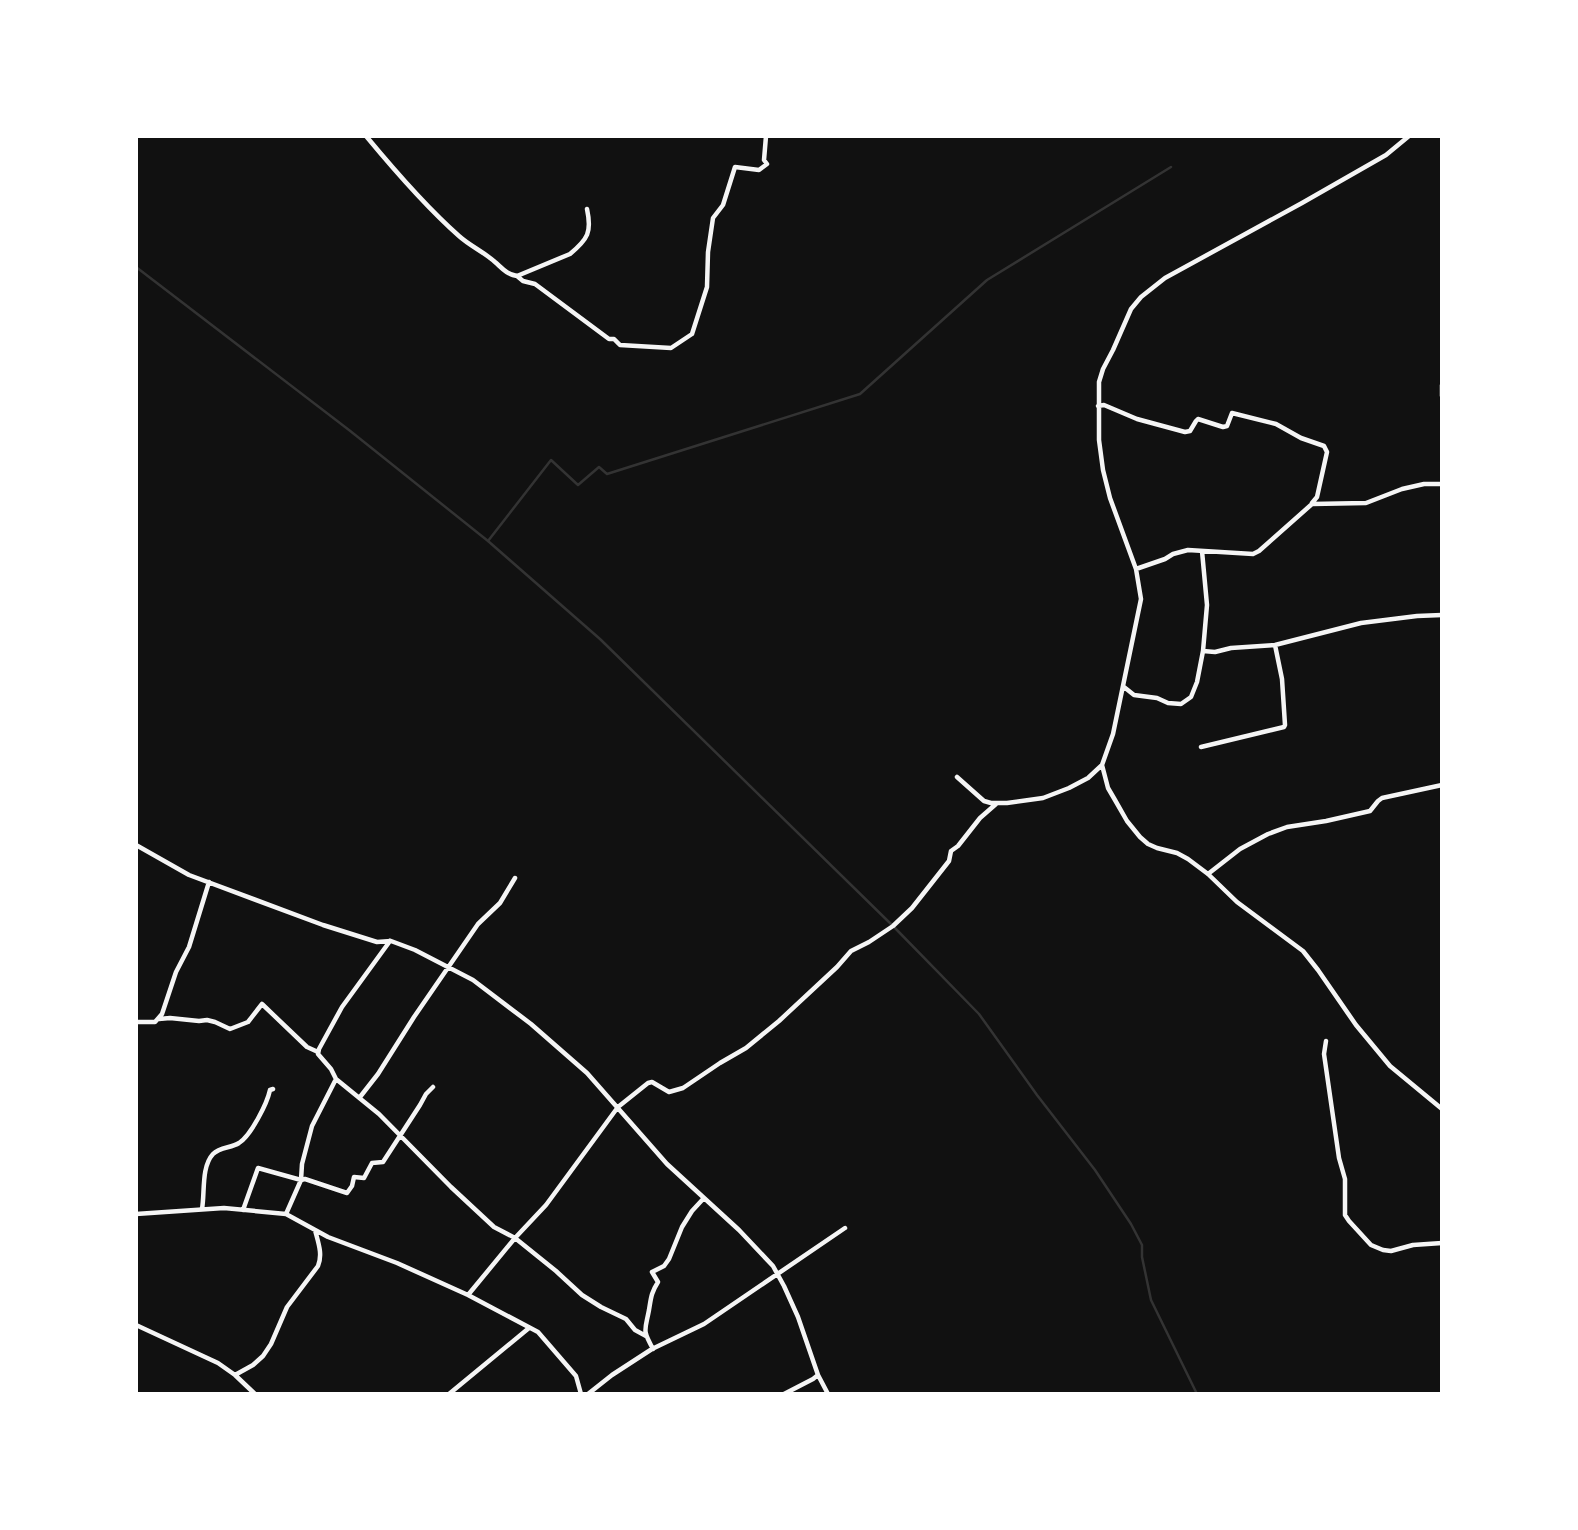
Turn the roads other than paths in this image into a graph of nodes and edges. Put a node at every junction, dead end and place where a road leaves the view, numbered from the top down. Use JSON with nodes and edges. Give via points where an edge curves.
{"nodes":[{"id":1,"x":366,"y":136,"type":"edge"},
{"id":2,"x":766,"y":136,"type":"edge"},
{"id":3,"x":1409,"y":136,"type":"edge"},
{"id":4,"x":587,"y":209,"type":"dead end"},
{"id":5,"x":517,"y":276,"type":"junction"},
{"id":6,"x":1441,"y":385,"type":"edge"},
{"id":7,"x":1441,"y":396,"type":"edge"},
{"id":8,"x":1098,"y":406,"type":"junction"},
{"id":9,"x":1441,"y":484,"type":"edge"},
{"id":10,"x":1312,"y":504,"type":"junction"},
{"id":11,"x":1202,"y":551,"type":"junction"},
{"id":12,"x":1136,"y":569,"type":"junction"},
{"id":13,"x":1441,"y":615,"type":"edge"},
{"id":14,"x":1275,"y":645,"type":"junction"},
{"id":15,"x":1203,"y":652,"type":"junction"},
{"id":16,"x":1124,"y":687,"type":"junction"},
{"id":17,"x":1201,"y":747,"type":"dead end"},
{"id":18,"x":1102,"y":765,"type":"junction"},
{"id":19,"x":957,"y":777,"type":"dead end"},
{"id":20,"x":1441,"y":785,"type":"edge"},
{"id":21,"x":997,"y":803,"type":"junction"},
{"id":22,"x":136,"y":845,"type":"edge"},
{"id":23,"x":1208,"y":874,"type":"junction"},
{"id":24,"x":515,"y":878,"type":"dead end"},
{"id":25,"x":209,"y":882,"type":"junction"},
{"id":26,"x":391,"y":941,"type":"junction"},
{"id":27,"x":449,"y":968,"type":"junction"},
{"id":28,"x":159,"y":1019,"type":"junction"},
{"id":29,"x":136,"y":1022,"type":"edge"},
{"id":30,"x":1326,"y":1041,"type":"dead end"},
{"id":31,"x":318,"y":1052,"type":"junction"},
{"id":32,"x":336,"y":1079,"type":"junction"},
{"id":33,"x":433,"y":1087,"type":"dead end"},
{"id":34,"x":273,"y":1088,"type":"dead end"},
{"id":35,"x":360,"y":1097,"type":"junction"},
{"id":36,"x":618,"y":1107,"type":"junction"},
{"id":37,"x":1441,"y":1109,"type":"edge"},
{"id":38,"x":401,"y":1134,"type":"junction"},
{"id":39,"x":301,"y":1180,"type":"junction"},
{"id":40,"x":704,"y":1198,"type":"junction"},
{"id":41,"x":202,"y":1209,"type":"junction"},
{"id":42,"x":243,"y":1210,"type":"junction"},
{"id":43,"x":136,"y":1214,"type":"edge"},
{"id":44,"x":286,"y":1214,"type":"junction"},
{"id":45,"x":845,"y":1228,"type":"dead end"},
{"id":46,"x":314,"y":1229,"type":"junction"},
{"id":47,"x":515,"y":1238,"type":"junction"},
{"id":48,"x":1441,"y":1243,"type":"edge"},
{"id":49,"x":778,"y":1274,"type":"junction"},
{"id":50,"x":468,"y":1295,"type":"junction"},
{"id":51,"x":136,"y":1325,"type":"edge"},
{"id":52,"x":529,"y":1328,"type":"junction"},
{"id":53,"x":646,"y":1336,"type":"junction"},
{"id":54,"x":653,"y":1349,"type":"junction"},
{"id":55,"x":235,"y":1375,"type":"junction"},
{"id":56,"x":818,"y":1375,"type":"junction"},
{"id":57,"x":255,"y":1394,"type":"edge"},
{"id":58,"x":449,"y":1394,"type":"edge"},
{"id":59,"x":581,"y":1394,"type":"edge"},
{"id":60,"x":588,"y":1394,"type":"edge"},
{"id":61,"x":784,"y":1394,"type":"edge"},
{"id":62,"x":828,"y":1394,"type":"edge"}],
"edges":[{"from":1,"to":5,"type":"street","via":[[461,237]]},
{"from":2,"to":5,"type":"street","via":[[767,164],[759,170],[735,167],[723,205],[713,218],[707,287],[692,334],[675,347],[620,345]]},
{"from":3,"to":8,"type":"street","via":[[1386,155],[1165,278],[1141,297],[1103,369]]},
{"from":4,"to":5,"type":"street","via":[[590,228],[577,248],[564,258]]},
{"from":6,"to":7,"type":"street"},
{"from":8,"to":10,"type":"street","via":[[1185,432],[1198,419],[1227,426],[1237,413],[1276,424],[1324,446],[1327,452]]},
{"from":8,"to":12,"type":"street","via":[[1103,470]]},
{"from":9,"to":10,"type":"street","via":[[1402,489],[1366,503]]},
{"from":10,"to":11,"type":"street","via":[[1253,554]]},
{"from":11,"to":12,"type":"street","via":[[1182,551]]},
{"from":11,"to":15,"type":"street","via":[[1207,605]]},
{"from":12,"to":16,"type":"street","via":[[1141,599]]},
{"from":13,"to":14,"type":"street","via":[[1361,623]]},
{"from":14,"to":15,"type":"street"},
{"from":14,"to":17,"type":"street","via":[[1284,727]]},
{"from":15,"to":16,"type":"street","via":[[1191,697],[1181,704],[1134,695]]},
{"from":16,"to":18,"type":"street"},
{"from":18,"to":21,"type":"street","via":[[1088,778],[1043,798]]},
{"from":18,"to":23,"type":"street","via":[[1108,788],[1140,837],[1148,845],[1177,853]]},
{"from":19,"to":21,"type":"street","via":[[984,801]]},
{"from":20,"to":23,"type":"street","via":[[1382,798],[1370,811],[1268,834]]},
{"from":21,"to":36,"type":"street","via":[[951,851],[912,908],[893,926],[851,951],[746,1048],[683,1088],[669,1092],[648,1083]]},
{"from":22,"to":25,"type":"street"},
{"from":23,"to":37,"type":"street","via":[[1303,951],[1390,1066]]},
{"from":24,"to":27,"type":"street"},
{"from":25,"to":26,"type":"street","via":[[323,925],[377,942]]},
{"from":25,"to":28,"type":"street"},
{"from":26,"to":27,"type":"street"},
{"from":26,"to":31,"type":"street","via":[[342,1007]]},
{"from":27,"to":35,"type":"street"},
{"from":27,"to":36,"type":"street","via":[[473,980],[531,1024]]},
{"from":28,"to":29,"type":"street"},
{"from":28,"to":31,"type":"street","via":[[207,1020],[230,1029],[248,1022],[262,1004]]},
{"from":30,"to":48,"type":"street","via":[[1324,1054],[1345,1179],[1345,1215],[1371,1245],[1382,1250]]},
{"from":31,"to":32,"type":"street"},
{"from":32,"to":35,"type":"street"},
{"from":32,"to":39,"type":"street","via":[[312,1126]]},
{"from":33,"to":38,"type":"street"},
{"from":34,"to":41,"type":"street","via":[[246,1137],[213,1155],[207,1166]]},
{"from":35,"to":38,"type":"street"},
{"from":36,"to":40,"type":"street","via":[[667,1164]]},
{"from":36,"to":47,"type":"street","via":[[546,1205]]},
{"from":38,"to":39,"type":"street","via":[[383,1162],[372,1163],[364,1178],[354,1177],[347,1193]]},
{"from":38,"to":47,"type":"street","via":[[494,1227]]},
{"from":39,"to":42,"type":"street","via":[[258,1168]]},
{"from":39,"to":44,"type":"street"},
{"from":40,"to":49,"type":"street"},
{"from":40,"to":53,"type":"street","via":[[682,1227],[669,1259],[652,1272],[658,1282],[650,1298]]},
{"from":41,"to":42,"type":"street"},
{"from":41,"to":43,"type":"street"},
{"from":42,"to":44,"type":"street"},
{"from":44,"to":46,"type":"street"},
{"from":45,"to":49,"type":"street"},
{"from":46,"to":50,"type":"street"},
{"from":46,"to":55,"type":"street","via":[[321,1259],[318,1266],[287,1307],[263,1356]]},
{"from":47,"to":50,"type":"street"},
{"from":47,"to":53,"type":"street","via":[[582,1295],[626,1319]]},
{"from":49,"to":54,"type":"street","via":[[704,1324]]},
{"from":49,"to":56,"type":"street"},
{"from":50,"to":52,"type":"street"},
{"from":51,"to":55,"type":"street"},
{"from":52,"to":58,"type":"street"},
{"from":52,"to":59,"type":"street","via":[[538,1332],[576,1376]]},
{"from":53,"to":54,"type":"street"},
{"from":54,"to":60,"type":"street"},
{"from":55,"to":57,"type":"street"},
{"from":56,"to":61,"type":"street"},
{"from":56,"to":62,"type":"street"}]}
